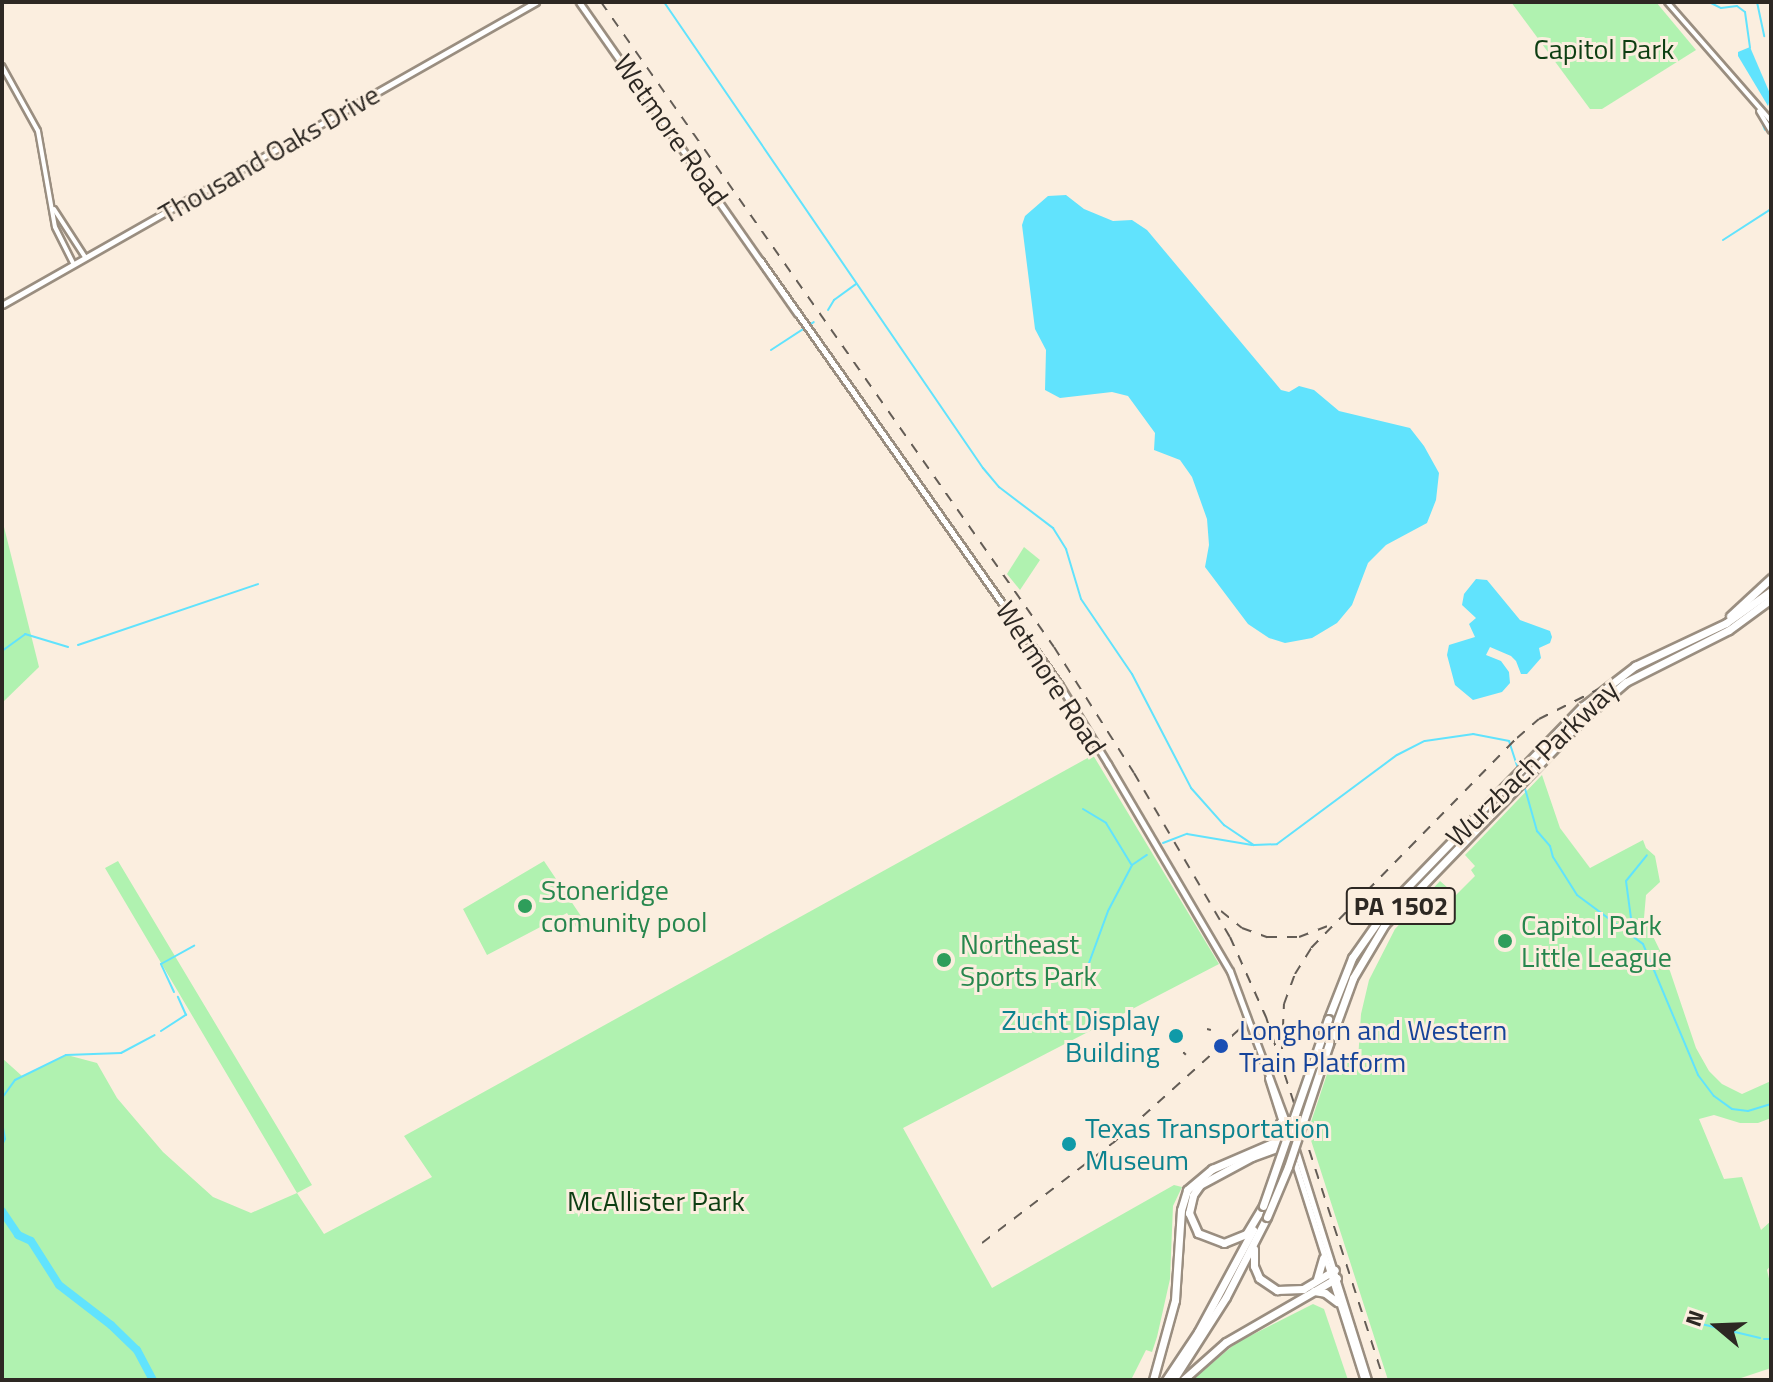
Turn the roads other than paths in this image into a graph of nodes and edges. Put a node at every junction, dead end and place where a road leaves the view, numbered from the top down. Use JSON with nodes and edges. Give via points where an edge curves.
{"nodes":[{"id":1,"x":536,"y":2,"type":"edge"},
{"id":2,"x":579,"y":2,"type":"edge"},
{"id":3,"x":1667,"y":2,"type":"edge"},
{"id":4,"x":2,"y":66,"type":"edge"},
{"id":5,"x":1756,"y":106,"type":"junction"},
{"id":6,"x":1771,"y":121,"type":"edge"},
{"id":7,"x":1771,"y":131,"type":"edge"},
{"id":8,"x":53,"y":207,"type":"junction"},
{"id":9,"x":85,"y":257,"type":"junction"},
{"id":10,"x":74,"y":265,"type":"junction"},
{"id":11,"x":2,"y":305,"type":"edge"},
{"id":12,"x":1771,"y":578,"type":"edge"},
{"id":13,"x":1771,"y":591,"type":"edge"},
{"id":14,"x":1771,"y":599,"type":"edge"},
{"id":15,"x":1771,"y":606,"type":"edge"},
{"id":16,"x":1741,"y":623,"type":"junction"},
{"id":17,"x":1713,"y":629,"type":"junction"},
{"id":18,"x":1702,"y":639,"type":"junction"},
{"id":19,"x":1507,"y":790,"type":"junction"},
{"id":20,"x":1265,"y":1065,"type":"junction"},
{"id":21,"x":1280,"y":1123,"type":"junction"},
{"id":22,"x":1275,"y":1140,"type":"junction"},
{"id":23,"x":1289,"y":1140,"type":"junction"},
{"id":24,"x":1269,"y":1149,"type":"junction"},
{"id":25,"x":1292,"y":1160,"type":"junction"},
{"id":26,"x":1263,"y":1206,"type":"junction"},
{"id":27,"x":1255,"y":1243,"type":"junction"},
{"id":28,"x":1323,"y":1258,"type":"junction"},
{"id":29,"x":1333,"y":1276,"type":"junction"},
{"id":30,"x":1316,"y":1281,"type":"junction"},
{"id":31,"x":1312,"y":1292,"type":"junction"},
{"id":32,"x":1337,"y":1302,"type":"junction"},
{"id":33,"x":1153,"y":1380,"type":"edge"},
{"id":34,"x":1166,"y":1380,"type":"edge"},
{"id":35,"x":1173,"y":1380,"type":"edge"},
{"id":36,"x":1183,"y":1380,"type":"edge"},
{"id":37,"x":1366,"y":1380,"type":"edge"}],
"edges":[{"from":1,"to":9,"type":"main road","name":"Thousand Oaks Drive"},
{"from":2,"to":20,"type":"main road","name":"Wetmore Road","via":[[1059,684],[1216,944]]},
{"from":3,"to":5,"type":"street"},
{"from":4,"to":8,"type":"street","via":[[38,131]]},
{"from":5,"to":6,"type":"street"},
{"from":5,"to":7,"type":"street"},
{"from":8,"to":9,"type":"street"},
{"from":8,"to":10,"type":"street","via":[[55,227]]},
{"from":9,"to":10,"type":"main road","name":"Thousand Oaks Drive"},
{"from":10,"to":11,"type":"main road","name":"Thousand Oaks Drive"},
{"from":12,"to":17,"type":"highway"},
{"from":13,"to":17,"type":"highway","name":"Wurzbach Parkway","number":"PA 1502"},
{"from":14,"to":16,"type":"highway","name":"Wurzbach Parkway","number":"PA 1502"},
{"from":15,"to":16,"type":"highway"},
{"from":16,"to":18,"type":"highway","name":"Wurzbach Parkway","number":"PA 1502"},
{"from":17,"to":18,"type":"highway","name":"Wurzbach Parkway","number":"PA 1502"},
{"from":18,"to":19,"type":"highway","name":"Wurzbach Parkway","number":"PA 1502","via":[[1618,688]]},
{"from":19,"to":26,"type":"highway","name":"Wurzbach Parkway","number":"PA 1502","bridge":true,"via":[[1372,927],[1346,970]]},
{"from":19,"to":27,"type":"highway","name":"Wurzbach Parkway","number":"PA 1502","bridge":true,"via":[[1385,924],[1347,990]]},
{"from":20,"to":21,"type":"main road","name":"Wetmore Road"},
{"from":20,"to":23,"type":"main road","name":"Wetmore Road"},
{"from":21,"to":22,"type":"highway"},
{"from":21,"to":23,"type":"main road","name":"Wetmore Road"},
{"from":22,"to":23,"type":"highway"},
{"from":22,"to":33,"type":"highway","via":[[1212,1169],[1187,1190],[1175,1300]]},
{"from":23,"to":24,"type":"highway"},
{"from":23,"to":25,"type":"main road","name":"Wetmore Road"},
{"from":23,"to":29,"type":"main road","name":"Wetmore Road"},
{"from":24,"to":25,"type":"highway"},
{"from":24,"to":26,"type":"highway","via":[[1200,1185],[1189,1213],[1198,1233],[1224,1243],[1246,1234]]},
{"from":25,"to":28,"type":"main road","name":"Wetmore Road"},
{"from":26,"to":34,"type":"highway","name":"Wurzbach Parkway","number":"PA 1502","via":[[1222,1290]]},
{"from":27,"to":30,"type":"highway","via":[[1254,1266],[1266,1286],[1289,1292]]},
{"from":27,"to":35,"type":"highway","name":"Wurzbach Parkway","number":"PA 1502"},
{"from":28,"to":29,"type":"main road","name":"Wetmore Road"},
{"from":28,"to":30,"type":"highway"},
{"from":29,"to":30,"type":"highway"},
{"from":29,"to":31,"type":"highway"},
{"from":29,"to":32,"type":"main road","name":"Wetmore Road"},
{"from":29,"to":37,"type":"main road","name":"Wetmore Road"},
{"from":31,"to":32,"type":"highway"},
{"from":31,"to":36,"type":"highway","via":[[1226,1342]]},
{"from":32,"to":37,"type":"main road","name":"Wetmore Road"}]}
